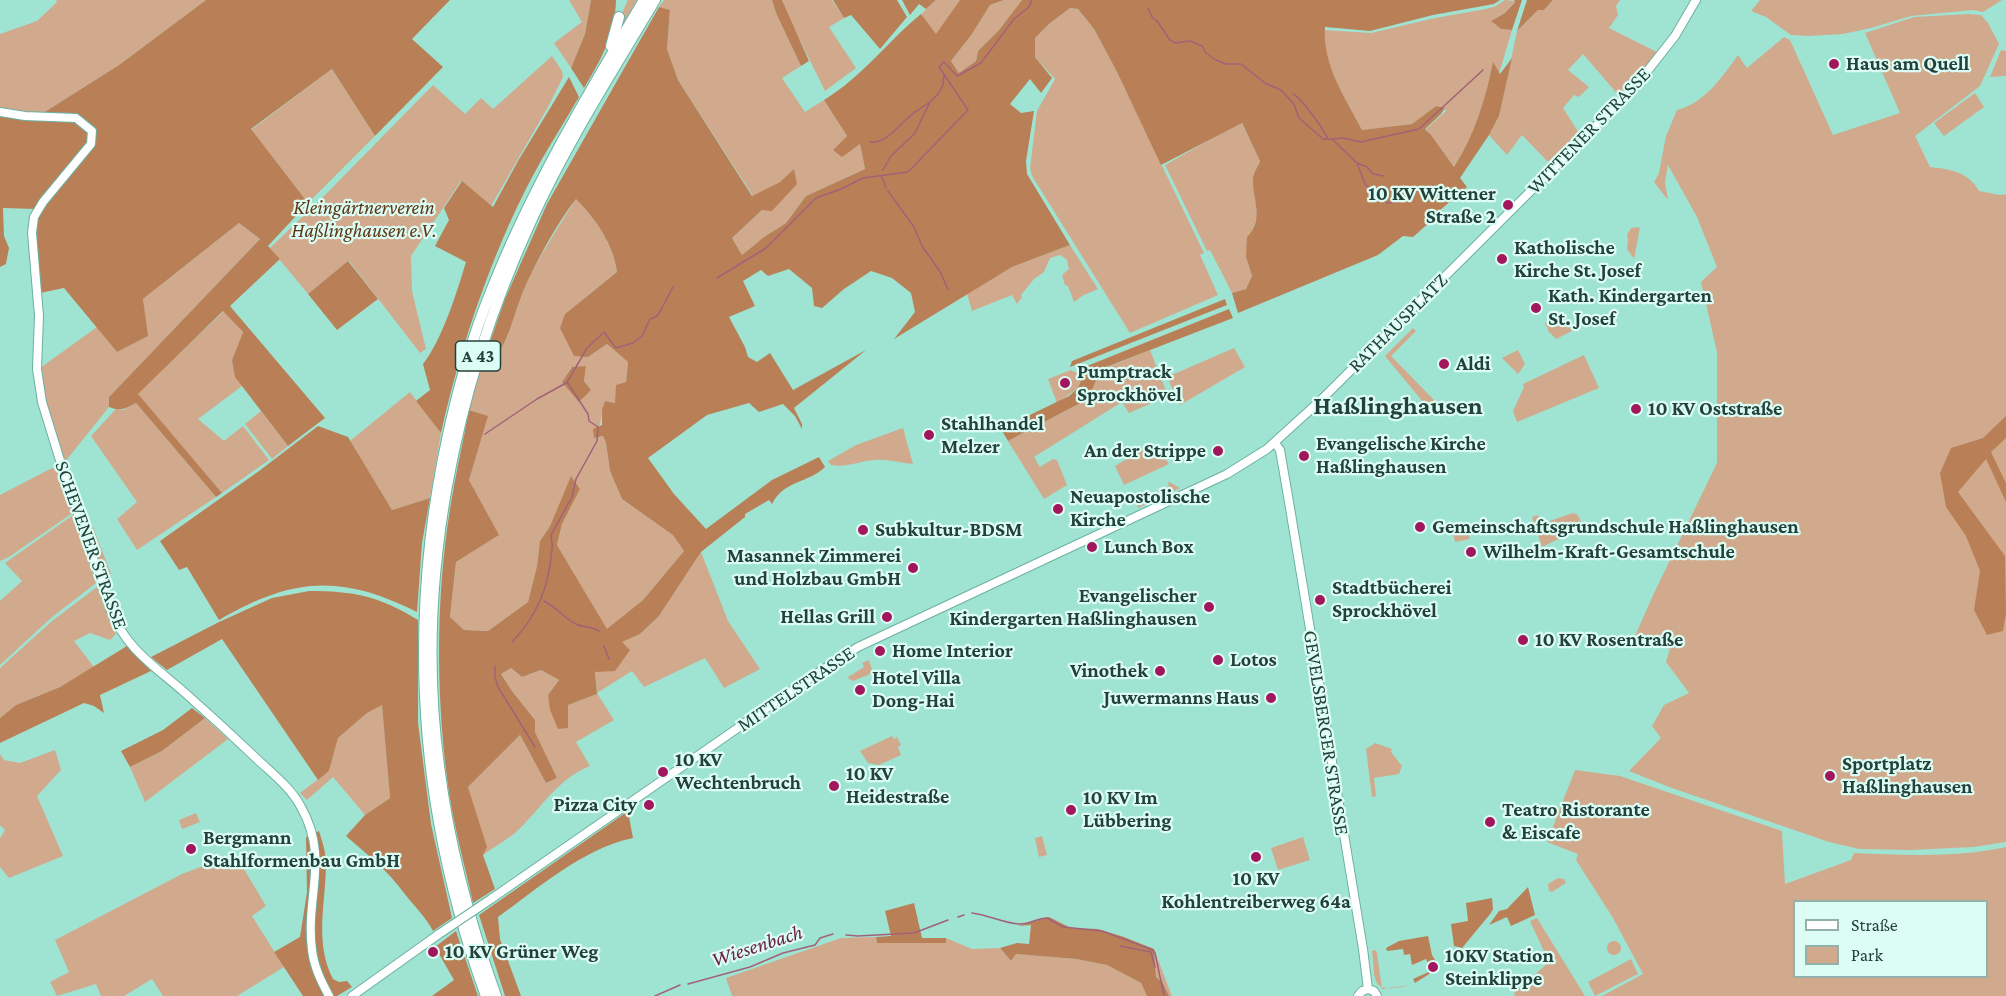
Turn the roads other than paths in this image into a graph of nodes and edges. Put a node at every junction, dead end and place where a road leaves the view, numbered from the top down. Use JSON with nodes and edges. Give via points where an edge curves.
{"nodes":[{"id":1,"x":644,"y":0,"type":"edge"},
{"id":2,"x":655,"y":0,"type":"edge"},
{"id":3,"x":1696,"y":0,"type":"edge"},
{"id":4,"x":619,"y":17,"type":"dead end"},
{"id":5,"x":603,"y":68,"type":"junction"},
{"id":6,"x":0,"y":112,"type":"edge"},
{"id":7,"x":1469,"y":252,"type":"joint"},
{"id":8,"x":1275,"y":443,"type":"junction"},
{"id":9,"x":1368,"y":989,"type":"junction"},
{"id":10,"x":329,"y":996,"type":"edge"},
{"id":11,"x":352,"y":996,"type":"edge"},
{"id":12,"x":486,"y":996,"type":"edge"},
{"id":13,"x":496,"y":996,"type":"edge"},
{"id":14,"x":1358,"y":996,"type":"edge"},
{"id":15,"x":1377,"y":996,"type":"edge"}],
"edges":[{"from":1,"to":5,"type":"highway","number":"A 43"},
{"from":2,"to":13,"type":"highway","number":"A 43","via":[[568,148],[513,261],[480,350],[446,489],[432,632],[437,754],[460,880]]},
{"from":3,"to":7,"type":"main road","name":"WITTENER STRASSE","via":[[1658,60],[1634,88]]},
{"from":4,"to":5,"type":"highway"},
{"from":5,"to":12,"type":"highway","number":"A 43","via":[[533,193],[487,300],[456,399],[435,504],[424,631],[430,772],[449,876]]},
{"from":6,"to":10,"type":"main road","name":"SCHEVENER STRASSE","via":[[76,118],[92,132],[92,144],[34,218],[38,382],[42,402],[119,630],[141,656],[276,775],[310,823],[317,859],[310,929],[312,951]]},
{"from":7,"to":8,"type":"main road","name":"RATHAUSPLATZ"},
{"from":8,"to":9,"type":"main road","name":"GEVELSBERGER STRASSE","via":[[1280,450],[1290,508]]},
{"from":8,"to":11,"type":"main road","name":"MITTELSTRASSE","bridge":true,"via":[[1227,474],[858,647]]},
{"from":9,"to":14,"type":"main road"},
{"from":9,"to":15,"type":"main road"}]}
